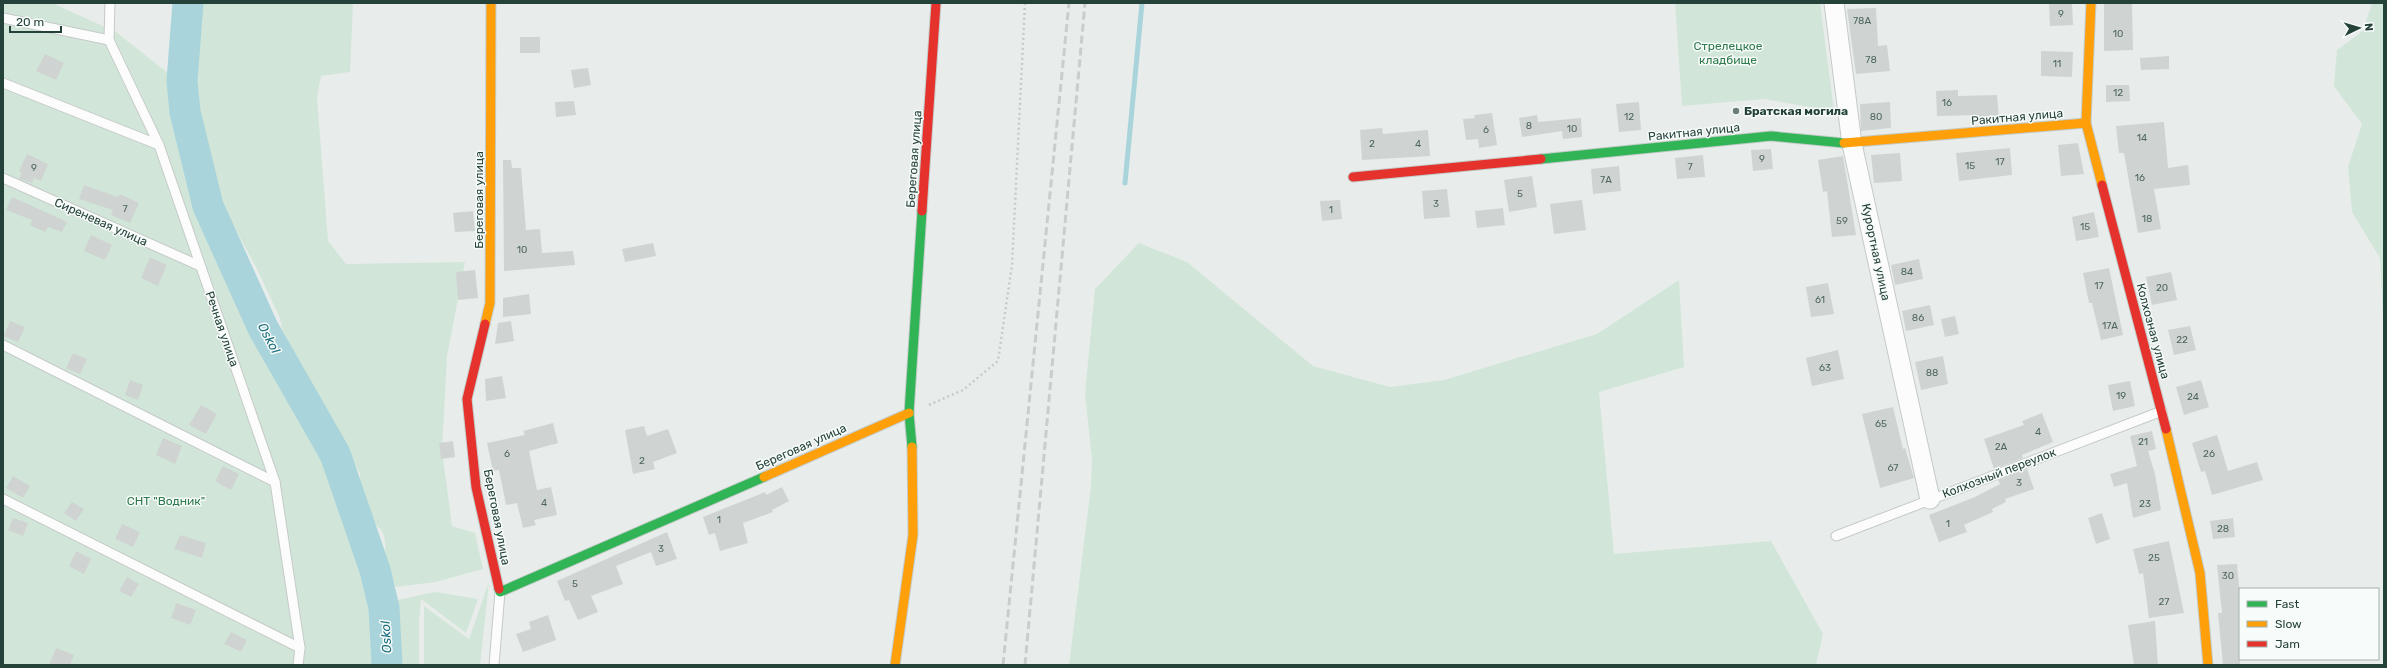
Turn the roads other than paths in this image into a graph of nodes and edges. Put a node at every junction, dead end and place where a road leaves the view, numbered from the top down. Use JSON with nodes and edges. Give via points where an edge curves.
{"nodes":[{"id":1,"x":110,"y":3,"type":"edge"},
{"id":2,"x":491,"y":3,"type":"edge"},
{"id":3,"x":936,"y":3,"type":"edge"},
{"id":4,"x":1834,"y":3,"type":"edge"},
{"id":5,"x":2092,"y":3,"type":"edge"},
{"id":6,"x":3,"y":18,"type":"edge"},
{"id":7,"x":109,"y":40,"type":"junction"},
{"id":8,"x":3,"y":83,"type":"edge"},
{"id":9,"x":2086,"y":123,"type":"junction"},
{"id":10,"x":1852,"y":144,"type":"junction"},
{"id":11,"x":159,"y":146,"type":"junction"},
{"id":12,"x":3,"y":178,"type":"edge"},
{"id":13,"x":1353,"y":178,"type":"dead end"},
{"id":14,"x":200,"y":266,"type":"junction"},
{"id":15,"x":3,"y":345,"type":"edge"},
{"id":16,"x":2162,"y":411,"type":"junction"},
{"id":17,"x":909,"y":413,"type":"junction"},
{"id":18,"x":276,"y":482,"type":"junction"},
{"id":19,"x":3,"y":499,"type":"edge"},
{"id":20,"x":1930,"y":499,"type":"junction"},
{"id":21,"x":1836,"y":536,"type":"dead end"},
{"id":22,"x":500,"y":592,"type":"junction"},
{"id":23,"x":300,"y":648,"type":"junction"},
{"id":24,"x":298,"y":665,"type":"edge"},
{"id":25,"x":494,"y":665,"type":"edge"},
{"id":26,"x":895,"y":665,"type":"edge"},
{"id":27,"x":2208,"y":665,"type":"edge"}],
"edges":[{"from":1,"to":7,"type":"lane","name":"Речная улица"},
{"from":2,"to":22,"type":"street","name":"Береговая улица","via":[[490,303],[467,399],[476,486]]},
{"from":3,"to":17,"type":"street","name":"Береговая улица"},
{"from":4,"to":10,"type":"street","name":"Курортная улица"},
{"from":5,"to":9,"type":"street","name":"Колхозная улица"},
{"from":6,"to":7,"type":"lane"},
{"from":7,"to":11,"type":"lane","name":"Речная улица"},
{"from":8,"to":11,"type":"lane"},
{"from":9,"to":10,"type":"street","name":"Ракитная улица"},
{"from":9,"to":16,"type":"street","name":"Колхозная улица"},
{"from":10,"to":13,"type":"street","name":"Ракитная улица","via":[[1771,136]]},
{"from":10,"to":20,"type":"street","name":"Курортная улица"},
{"from":11,"to":14,"type":"lane","name":"Речная улица"},
{"from":12,"to":14,"type":"lane","name":"Сиреневая улица"},
{"from":14,"to":18,"type":"lane","name":"Речная улица"},
{"from":15,"to":18,"type":"lane"},
{"from":16,"to":20,"type":"lane","name":"Колхозный переулок"},
{"from":16,"to":27,"type":"street","name":"Колхозная улица","via":[[2200,573]]},
{"from":17,"to":22,"type":"street","name":"Береговая улица"},
{"from":17,"to":26,"type":"street","name":"Береговая улица","via":[[914,466],[913,535]]},
{"from":18,"to":23,"type":"lane","name":"Речная улица"},
{"from":19,"to":23,"type":"lane"},
{"from":20,"to":21,"type":"lane","name":"Колхозный переулок"},
{"from":22,"to":25,"type":"lane"},
{"from":23,"to":24,"type":"lane","name":"Речная улица"}]}
